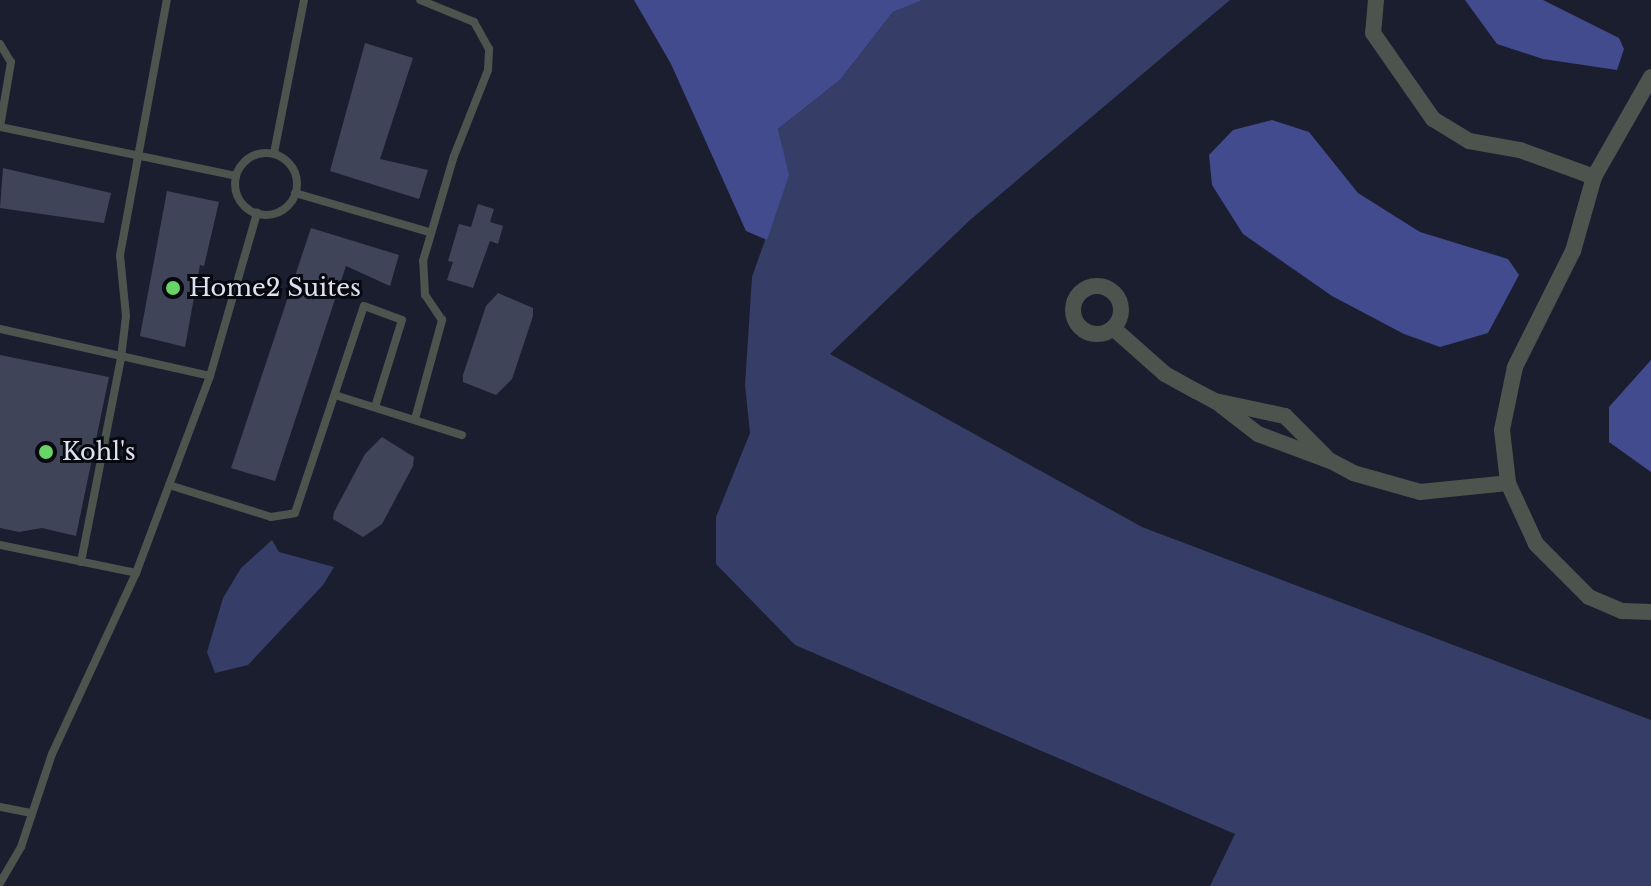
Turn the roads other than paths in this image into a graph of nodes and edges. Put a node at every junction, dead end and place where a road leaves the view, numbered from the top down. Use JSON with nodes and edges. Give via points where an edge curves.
{"nodes":[{"id":1,"x":167,"y":0,"type":"edge"},
{"id":2,"x":304,"y":0,"type":"edge"},
{"id":3,"x":420,"y":0,"type":"edge"},
{"id":4,"x":1376,"y":0,"type":"edge"},
{"id":5,"x":0,"y":44,"type":"edge"},
{"id":6,"x":1651,"y":77,"type":"edge"},
{"id":7,"x":274,"y":153,"type":"junction"},
{"id":8,"x":138,"y":156,"type":"junction"},
{"id":9,"x":236,"y":176,"type":"junction"},
{"id":10,"x":1594,"y":177,"type":"junction"},
{"id":11,"x":295,"y":193,"type":"junction"},
{"id":12,"x":257,"y":213,"type":"junction"},
{"id":13,"x":429,"y":232,"type":"junction"},
{"id":14,"x":1113,"y":328,"type":"dead end"},
{"id":15,"x":0,"y":329,"type":"edge"},
{"id":16,"x":121,"y":358,"type":"junction"},
{"id":17,"x":210,"y":376,"type":"junction"},
{"id":18,"x":338,"y":396,"type":"junction"},
{"id":19,"x":1215,"y":401,"type":"junction"},
{"id":20,"x":375,"y":407,"type":"junction"},
{"id":21,"x":415,"y":419,"type":"junction"},
{"id":22,"x":462,"y":435,"type":"dead end"},
{"id":23,"x":1329,"y":460,"type":"junction"},
{"id":24,"x":1508,"y":483,"type":"junction"},
{"id":25,"x":169,"y":485,"type":"junction"},
{"id":26,"x":0,"y":545,"type":"edge"},
{"id":27,"x":81,"y":562,"type":"junction"},
{"id":28,"x":136,"y":573,"type":"junction"},
{"id":29,"x":1651,"y":612,"type":"edge"},
{"id":30,"x":0,"y":807,"type":"edge"},
{"id":31,"x":30,"y":813,"type":"junction"},
{"id":32,"x":0,"y":883,"type":"edge"}],
"edges":[{"from":1,"to":8,"type":"lane"},
{"from":2,"to":7,"type":"lane"},
{"from":3,"to":13,"type":"lane","via":[[474,22],[489,49],[488,70],[445,170]]},
{"from":4,"to":10,"type":"street","via":[[1373,33],[1433,119],[1469,141],[1520,150]]},
{"from":5,"to":8,"type":"lane","via":[[11,62],[0,127]]},
{"from":6,"to":10,"type":"street"},
{"from":7,"to":9,"type":"lane","via":[[255,155]]},
{"from":7,"to":11,"type":"lane","via":[[295,173]]},
{"from":8,"to":9,"type":"lane"},
{"from":8,"to":16,"type":"lane","via":[[120,255],[126,316]]},
{"from":9,"to":12,"type":"lane","via":[[237,195]]},
{"from":10,"to":24,"type":"street","via":[[1573,251],[1515,367],[1505,399],[1503,458]]},
{"from":11,"to":12,"type":"lane","via":[[284,209]]},
{"from":11,"to":13,"type":"lane"},
{"from":12,"to":17,"type":"lane"},
{"from":13,"to":21,"type":"lane","via":[[423,261],[425,295],[442,320]]},
{"from":14,"to":19,"type":"street","via":[[1165,374]]},
{"from":15,"to":16,"type":"lane"},
{"from":16,"to":17,"type":"lane"},
{"from":16,"to":27,"type":"lane"},
{"from":17,"to":25,"type":"lane"},
{"from":18,"to":20,"type":"lane"},
{"from":18,"to":20,"type":"lane","via":[[364,306],[402,320]]},
{"from":18,"to":25,"type":"lane","via":[[295,513],[271,517]]},
{"from":19,"to":23,"type":"street","via":[[1258,434]]},
{"from":19,"to":23,"type":"street","via":[[1285,416]]},
{"from":20,"to":21,"type":"lane"},
{"from":21,"to":22,"type":"lane"},
{"from":23,"to":24,"type":"street","via":[[1379,482],[1420,492]]},
{"from":24,"to":29,"type":"street","via":[[1536,544],[1564,575],[1600,602],[1622,611]]},
{"from":25,"to":28,"type":"lane"},
{"from":26,"to":27,"type":"lane"},
{"from":27,"to":28,"type":"lane"},
{"from":28,"to":31,"type":"lane"},
{"from":30,"to":31,"type":"lane"},
{"from":31,"to":32,"type":"lane","via":[[21,847]]}]}
